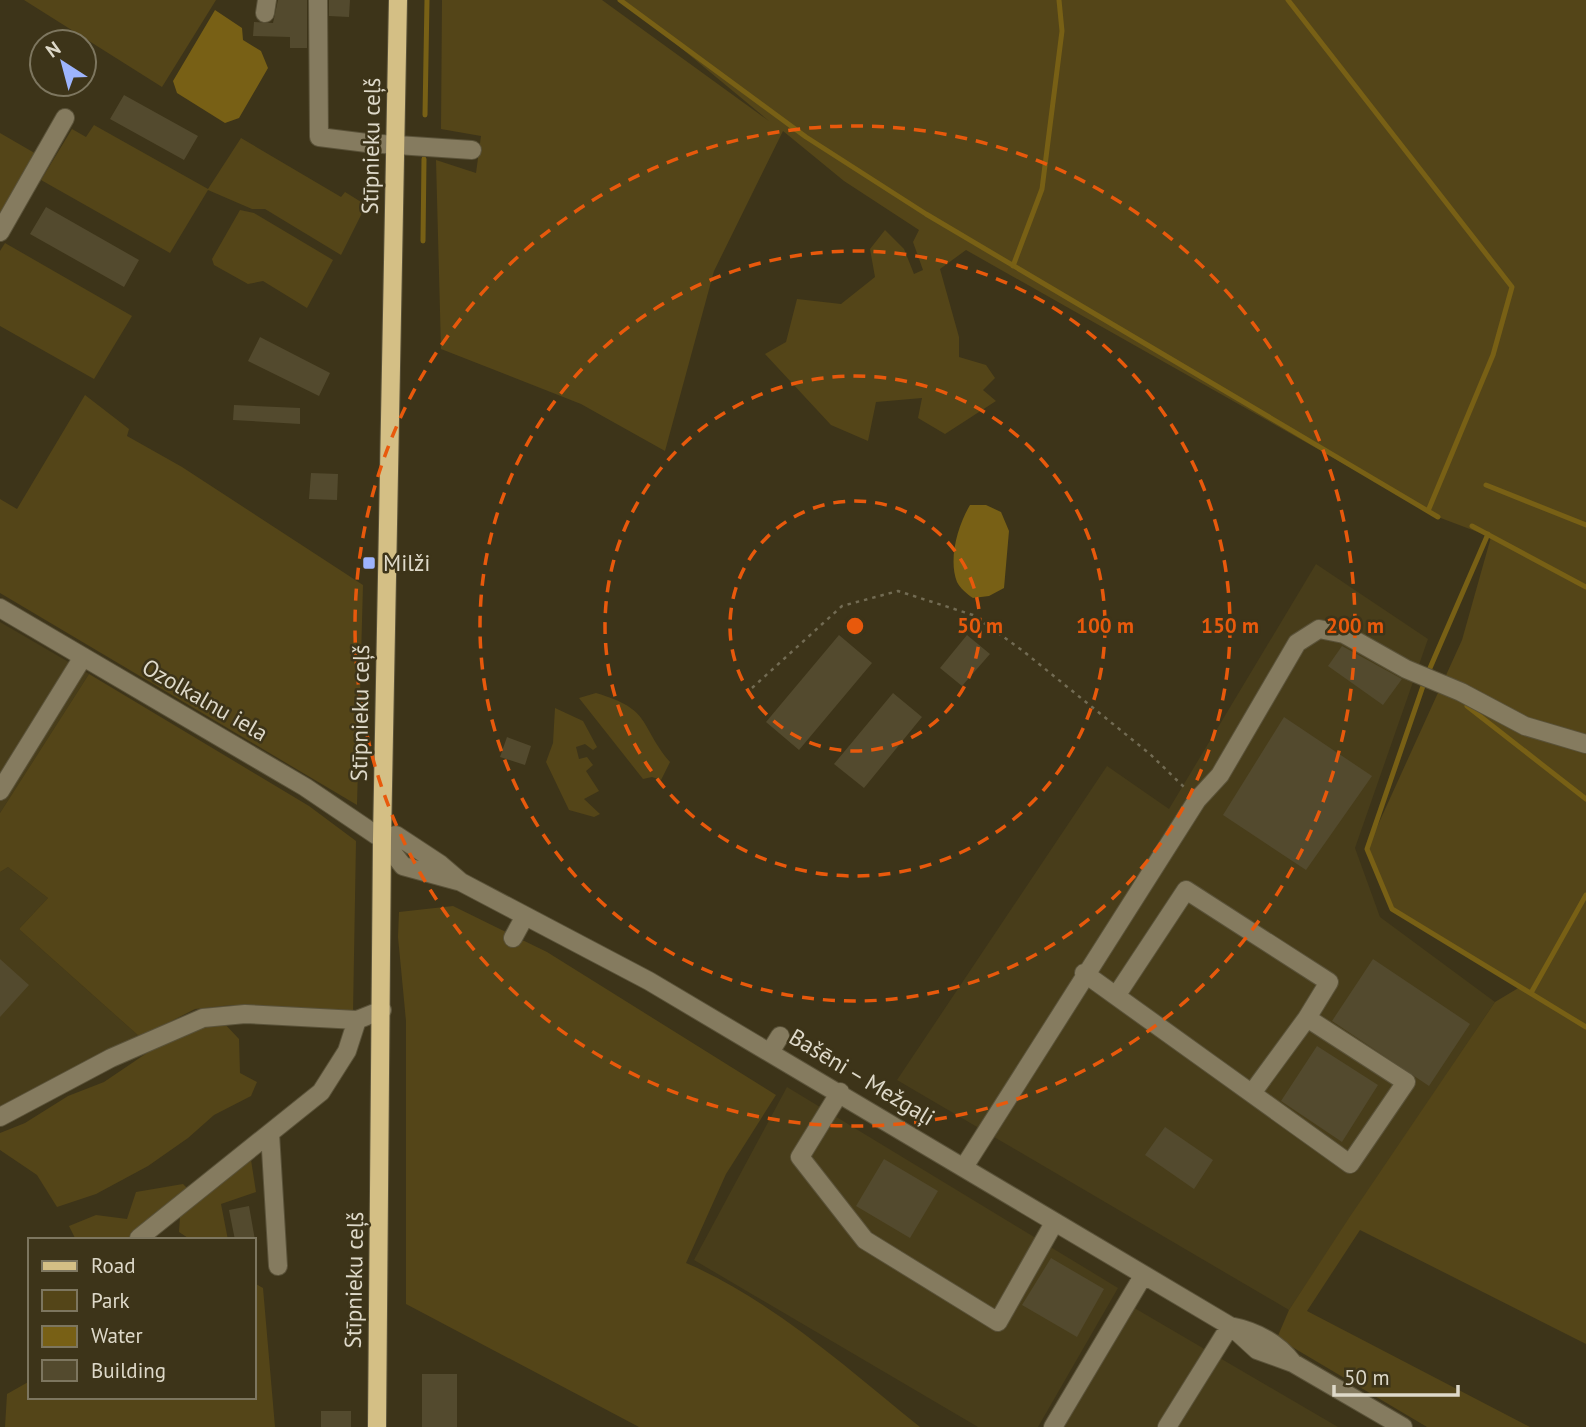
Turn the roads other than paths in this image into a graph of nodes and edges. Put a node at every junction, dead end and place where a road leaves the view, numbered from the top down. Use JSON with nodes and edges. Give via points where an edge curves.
{"nodes":[{"id":1,"x":318,"y":0,"type":"edge"},
{"id":2,"x":398,"y":0,"type":"edge"},
{"id":3,"x":65,"y":118,"type":"dead end"},
{"id":4,"x":396,"y":145,"type":"junction"},
{"id":5,"x":472,"y":150,"type":"dead end"},
{"id":6,"x":0,"y":232,"type":"edge"},
{"id":7,"x":0,"y":608,"type":"edge"},
{"id":8,"x":83,"y":657,"type":"junction"},
{"id":9,"x":1586,"y":744,"type":"edge"},
{"id":10,"x":0,"y":791,"type":"edge"},
{"id":11,"x":382,"y":839,"type":"junction"},
{"id":12,"x":525,"y":916,"type":"junction"},
{"id":13,"x":513,"y":938,"type":"dead end"},
{"id":14,"x":1084,"y":973,"type":"junction"},
{"id":15,"x":1116,"y":996,"type":"junction"},
{"id":16,"x":382,"y":1010,"type":"junction"},
{"id":17,"x":1307,"y":1018,"type":"junction"},
{"id":18,"x":357,"y":1020,"type":"junction"},
{"id":19,"x":780,"y":1036,"type":"dead end"},
{"id":20,"x":770,"y":1052,"type":"junction"},
{"id":21,"x":840,"y":1092,"type":"junction"},
{"id":22,"x":1252,"y":1093,"type":"junction"},
{"id":23,"x":0,"y":1117,"type":"edge"},
{"id":24,"x":270,"y":1133,"type":"junction"},
{"id":25,"x":964,"y":1167,"type":"junction"},
{"id":26,"x":1054,"y":1223,"type":"junction"},
{"id":27,"x":139,"y":1238,"type":"dead end"},
{"id":28,"x":278,"y":1266,"type":"dead end"},
{"id":29,"x":1143,"y":1276,"type":"junction"},
{"id":30,"x":1230,"y":1326,"type":"junction"},
{"id":31,"x":377,"y":1427,"type":"edge"},
{"id":32,"x":1052,"y":1427,"type":"edge"},
{"id":33,"x":1167,"y":1427,"type":"edge"},
{"id":34,"x":1403,"y":1427,"type":"edge"}],
"edges":[{"from":1,"to":4,"type":"street","via":[[318,137]]},
{"from":2,"to":4,"type":"main road","name":"Stīpnieku ceļš"},
{"from":3,"to":6,"type":"street"},
{"from":4,"to":5,"type":"street"},
{"from":4,"to":11,"type":"main road","name":"Stīpnieku ceļš"},
{"from":7,"to":8,"type":"street","name":"Ozolkalnu iela"},
{"from":8,"to":10,"type":"street"},
{"from":8,"to":11,"type":"street","name":"Ozolkalnu iela","via":[[305,787]]},
{"from":9,"to":14,"type":"street","via":[[1525,726],[1344,634],[1319,629],[1297,643],[1220,775],[1197,800]]},
{"from":11,"to":12,"type":"street","name":"Bašēni – Mežgaļi","via":[[396,835],[461,882]]},
{"from":11,"to":16,"type":"main road","name":"Stīpnieku ceļš"},
{"from":12,"to":13,"type":"street"},
{"from":12,"to":20,"type":"street","name":"Bašēni – Mežgaļi"},
{"from":14,"to":15,"type":"street"},
{"from":14,"to":25,"type":"street"},
{"from":15,"to":17,"type":"street","via":[[1186,890],[1329,982]]},
{"from":15,"to":22,"type":"street"},
{"from":16,"to":18,"type":"street"},
{"from":16,"to":31,"type":"main road","name":"Stīpnieku ceļš"},
{"from":17,"to":22,"type":"street"},
{"from":17,"to":22,"type":"street","via":[[1406,1082],[1350,1164]]},
{"from":18,"to":23,"type":"street","via":[[245,1014],[203,1018],[111,1058]]},
{"from":18,"to":24,"type":"street","via":[[347,1051],[321,1092]]},
{"from":19,"to":20,"type":"street"},
{"from":20,"to":21,"type":"street","name":"Bašēni – Mežgaļi"},
{"from":21,"to":25,"type":"street","name":"Bašēni – Mežgaļi"},
{"from":21,"to":26,"type":"street","via":[[800,1157],[865,1240],[998,1322]]},
{"from":24,"to":27,"type":"street"},
{"from":24,"to":28,"type":"street"},
{"from":25,"to":26,"type":"street","name":"Bašēni – Mežgaļi"},
{"from":26,"to":29,"type":"street","name":"Bašēni – Mežgaļi"},
{"from":29,"to":30,"type":"street","name":"Bašēni – Mežgaļi"},
{"from":29,"to":32,"type":"street"},
{"from":30,"to":33,"type":"street"},
{"from":30,"to":34,"type":"street","name":"Bašēni – Mežgaļi","via":[[1265,1337],[1293,1363]]}]}
